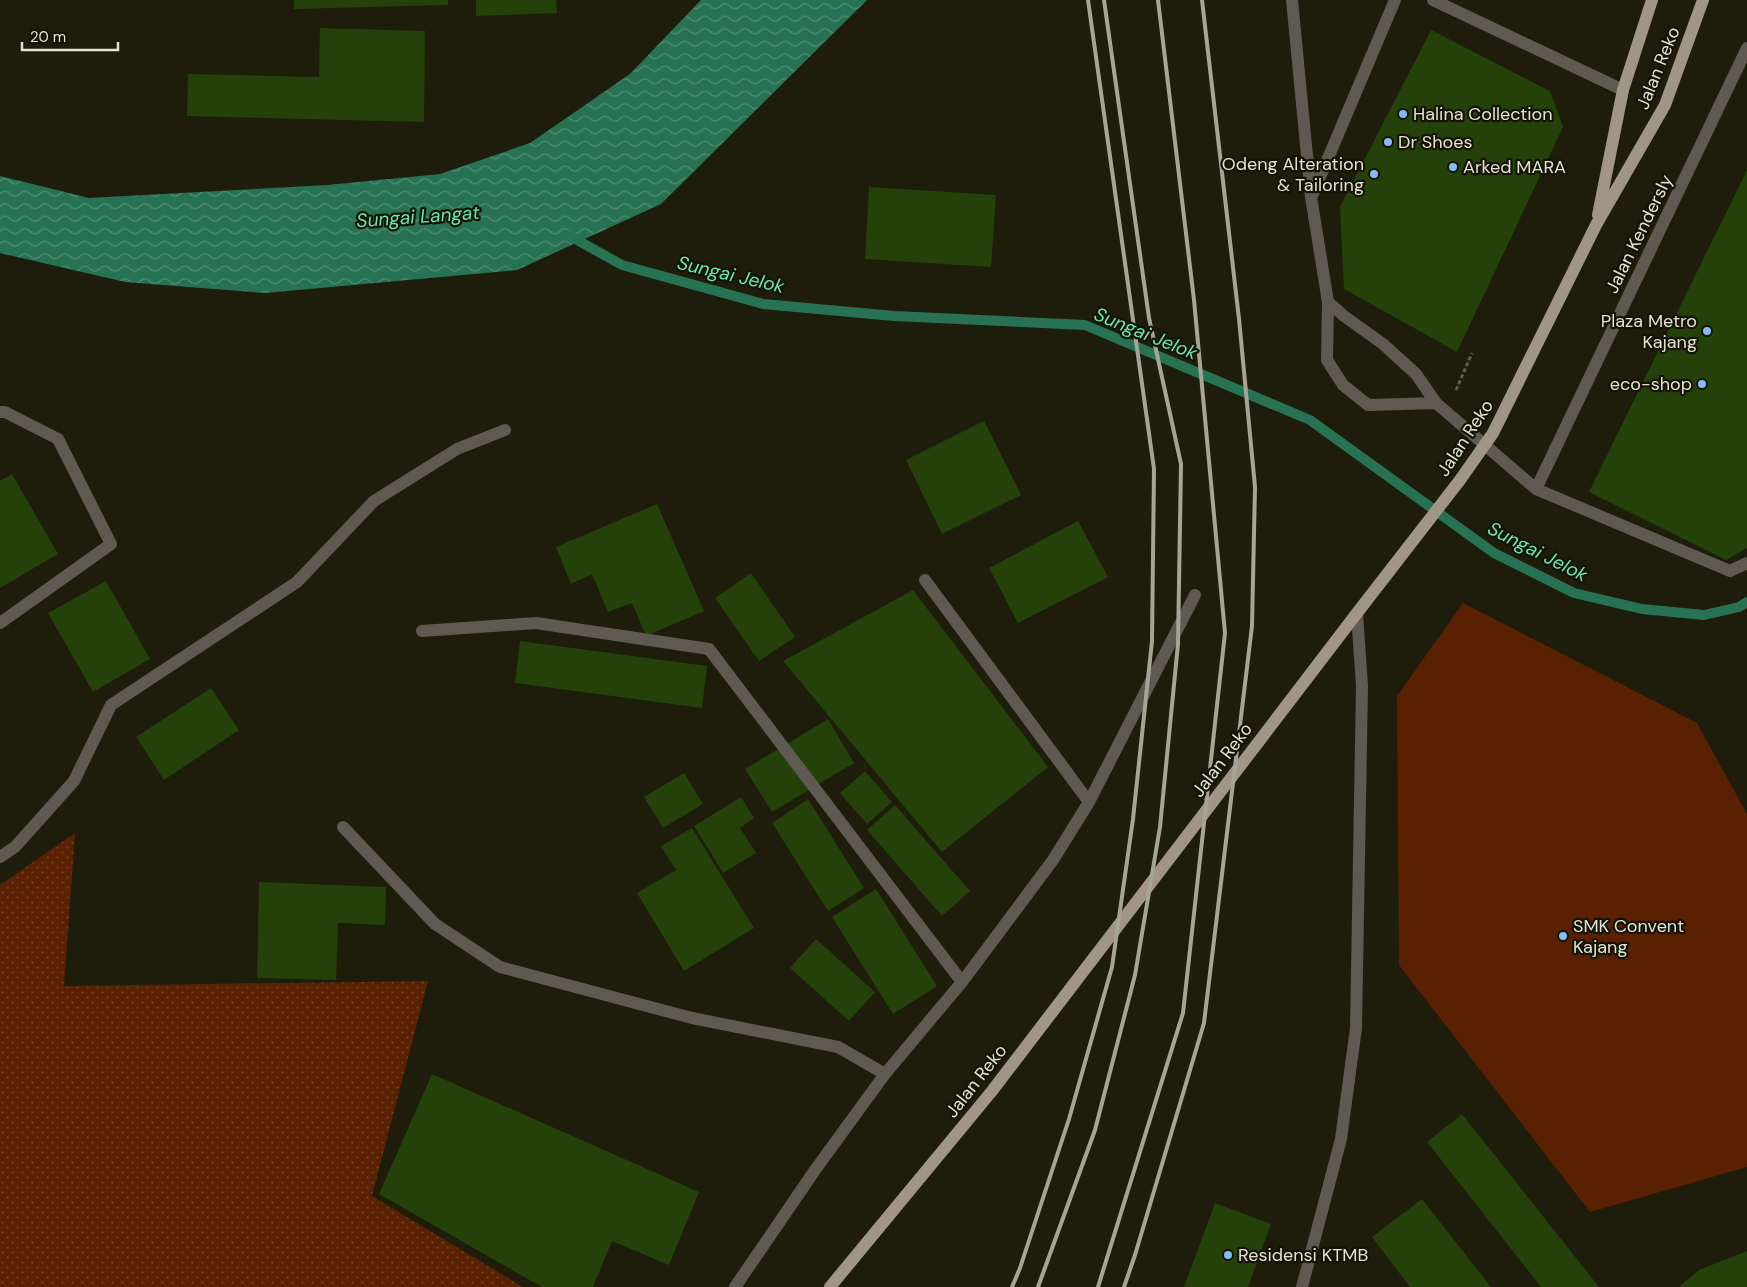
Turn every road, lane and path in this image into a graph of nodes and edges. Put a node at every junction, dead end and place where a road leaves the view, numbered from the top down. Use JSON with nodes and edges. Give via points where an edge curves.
{"nodes":[{"id":1,"x":1292,"y":0,"type":"edge"},
{"id":2,"x":1395,"y":0,"type":"edge"},
{"id":3,"x":1433,"y":0,"type":"edge"},
{"id":4,"x":1652,"y":0,"type":"edge"},
{"id":5,"x":1703,"y":0,"type":"edge"},
{"id":6,"x":1747,"y":48,"type":"edge"},
{"id":7,"x":1623,"y":90,"type":"junction"},
{"id":8,"x":1311,"y":197,"type":"junction"},
{"id":9,"x":1596,"y":225,"type":"junction"},
{"id":10,"x":1328,"y":302,"type":"junction"},
{"id":11,"x":1472,"y":352,"type":"dead end"},
{"id":12,"x":1454,"y":394,"type":"dead end"},
{"id":13,"x":1436,"y":403,"type":"junction"},
{"id":14,"x":2,"y":412,"type":"edge"},
{"id":15,"x":505,"y":430,"type":"dead end"},
{"id":16,"x":1536,"y":489,"type":"junction"},
{"id":17,"x":1747,"y":562,"type":"edge"},
{"id":18,"x":925,"y":580,"type":"dead end"},
{"id":19,"x":1195,"y":595,"type":"dead end"},
{"id":20,"x":1357,"y":613,"type":"junction"},
{"id":21,"x":0,"y":623,"type":"edge"},
{"id":22,"x":422,"y":631,"type":"dead end"},
{"id":23,"x":1088,"y":802,"type":"junction"},
{"id":24,"x":343,"y":827,"type":"dead end"},
{"id":25,"x":0,"y":857,"type":"edge"},
{"id":26,"x":962,"y":982,"type":"junction"},
{"id":27,"x":885,"y":1074,"type":"junction"},
{"id":28,"x":735,"y":1287,"type":"edge"},
{"id":29,"x":830,"y":1287,"type":"edge"},
{"id":30,"x":1302,"y":1287,"type":"edge"}],
"edges":[{"from":1,"to":8,"type":"street"},
{"from":2,"to":8,"type":"street"},
{"from":3,"to":7,"type":"street"},
{"from":4,"to":7,"type":"main road","name":"Jalan Reko"},
{"from":5,"to":9,"type":"main road","name":"Jalan Reko","via":[[1665,105]]},
{"from":6,"to":16,"type":"street","name":"Jalan Kendersly"},
{"from":7,"to":9,"type":"main road","name":"Jalan Reko"},
{"from":8,"to":10,"type":"street"},
{"from":9,"to":20,"type":"main road","name":"Jalan Reko","via":[[1493,433]]},
{"from":10,"to":13,"type":"street","via":[[1416,374]]},
{"from":10,"to":13,"type":"street","via":[[1327,360],[1343,385],[1368,405]]},
{"from":11,"to":12,"type":"path"},
{"from":13,"to":16,"type":"street"},
{"from":14,"to":21,"type":"street","via":[[58,439],[111,544]]},
{"from":15,"to":25,"type":"street","via":[[458,449],[374,501],[297,582],[111,705],[74,781],[15,847]]},
{"from":16,"to":17,"type":"street","via":[[1730,572]]},
{"from":18,"to":23,"type":"street"},
{"from":19,"to":23,"type":"street"},
{"from":20,"to":29,"type":"main road","name":"Jalan Reko","via":[[992,1091]]},
{"from":20,"to":30,"type":"street","via":[[1362,686],[1356,1028],[1341,1139]]},
{"from":22,"to":26,"type":"street","via":[[536,623],[709,649]]},
{"from":23,"to":26,"type":"street","via":[[1053,860]]},
{"from":24,"to":27,"type":"street","via":[[435,924],[500,967],[692,1018],[838,1048]]},
{"from":26,"to":27,"type":"street"},
{"from":27,"to":28,"type":"street"}]}
